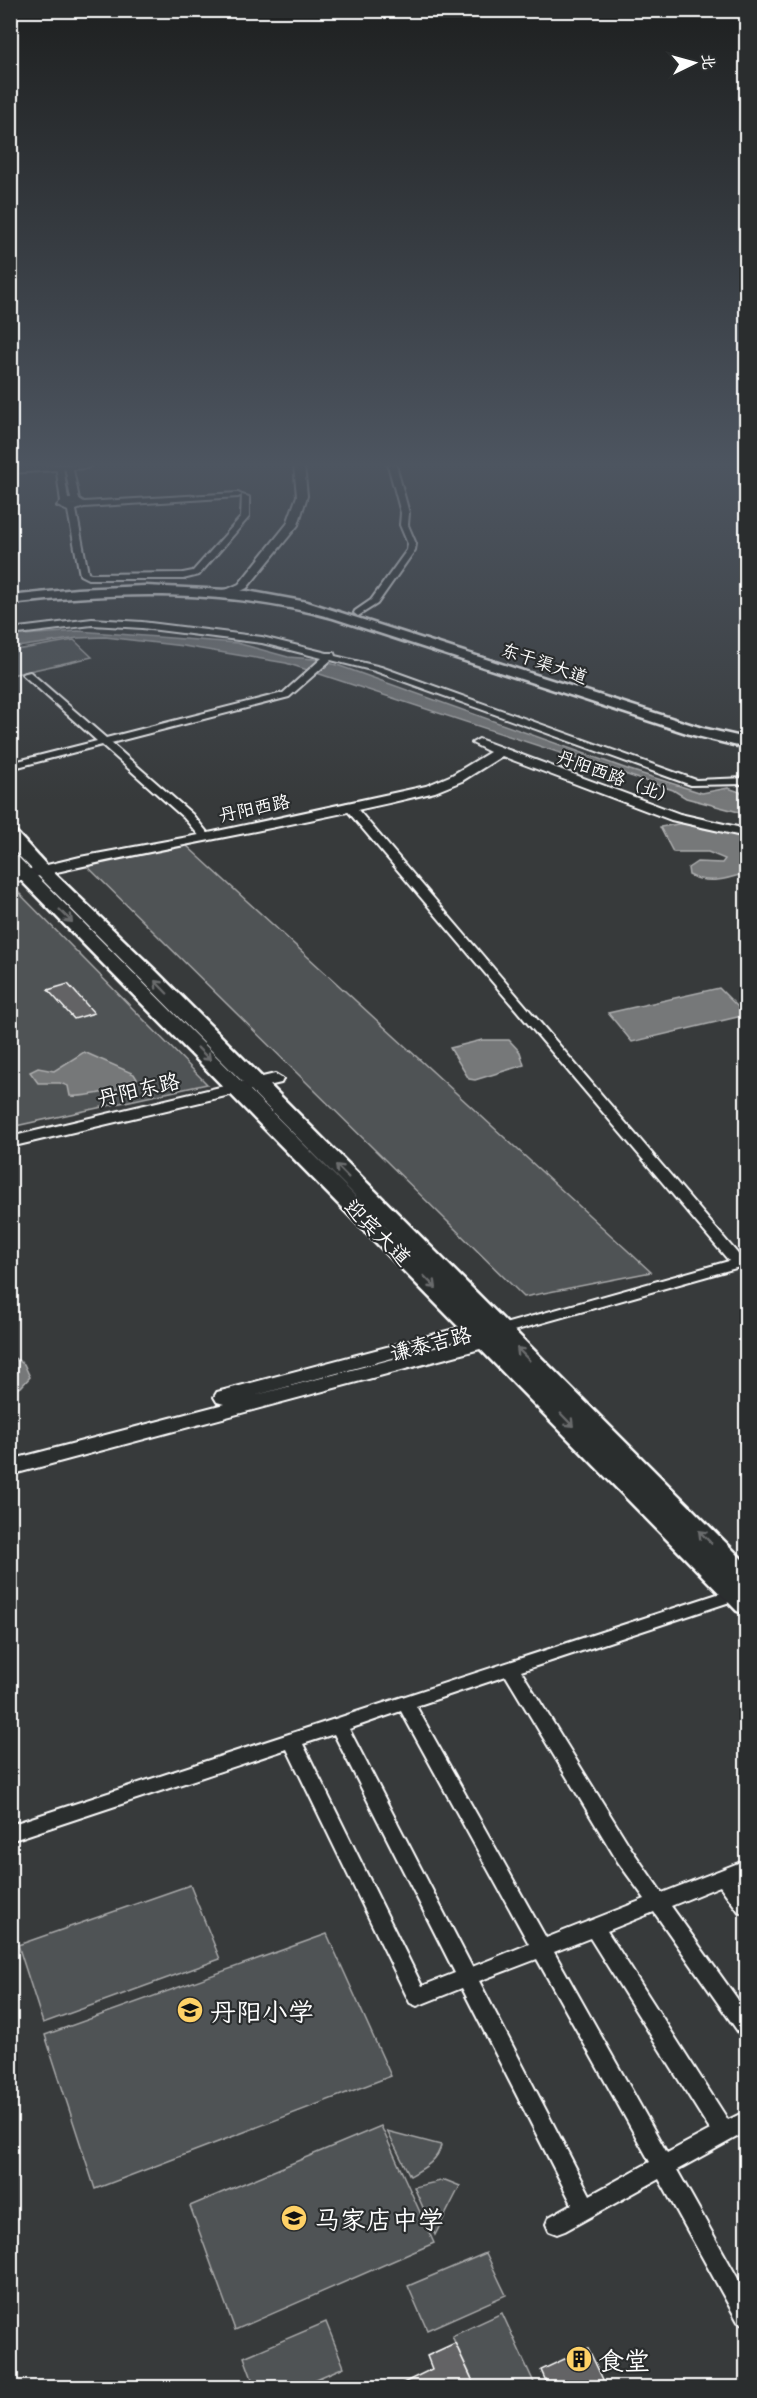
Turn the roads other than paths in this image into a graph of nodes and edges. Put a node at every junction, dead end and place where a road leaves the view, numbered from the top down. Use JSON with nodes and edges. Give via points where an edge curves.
{"nodes":[{"id":1,"x":248,"y":577,"type":"edge"},
{"id":2,"x":260,"y":577,"type":"edge"},
{"id":3,"x":392,"y":577,"type":"edge"},
{"id":4,"x":237,"y":590,"type":"junction"},
{"id":5,"x":257,"y":592,"type":"junction"},
{"id":6,"x":221,"y":593,"type":"junction"},
{"id":7,"x":10,"y":598,"type":"edge"},
{"id":8,"x":358,"y":614,"type":"junction"},
{"id":9,"x":10,"y":632,"type":"edge"},
{"id":10,"x":331,"y":655,"type":"junction"},
{"id":11,"x":27,"y":674,"type":"dead end"},
{"id":12,"x":747,"y":736,"type":"edge"},
{"id":13,"x":103,"y":742,"type":"junction"},
{"id":14,"x":479,"y":743,"type":"dead end"},
{"id":15,"x":747,"y":743,"type":"edge"},
{"id":16,"x":499,"y":752,"type":"junction"},
{"id":17,"x":10,"y":766,"type":"edge"},
{"id":18,"x":747,"y":781,"type":"edge"},
{"id":19,"x":349,"y":807,"type":"junction"},
{"id":20,"x":747,"y":833,"type":"edge"},
{"id":21,"x":10,"y":836,"type":"edge"},
{"id":22,"x":206,"y":837,"type":"junction"},
{"id":23,"x":10,"y":859,"type":"edge"},
{"id":24,"x":26,"y":875,"type":"edge"},
{"id":25,"x":256,"y":1083,"type":"junction"},
{"id":26,"x":10,"y":1142,"type":"edge"},
{"id":27,"x":488,"y":1333,"type":"junction"},
{"id":28,"x":10,"y":1457,"type":"edge"},
{"id":29,"x":10,"y":1468,"type":"edge"},
{"id":30,"x":743,"y":1592,"type":"edge"},
{"id":31,"x":510,"y":1668,"type":"junction"},
{"id":32,"x":405,"y":1703,"type":"junction"},
{"id":33,"x":338,"y":1725,"type":"junction"},
{"id":34,"x":292,"y":1740,"type":"junction"},
{"id":35,"x":10,"y":1833,"type":"edge"},
{"id":36,"x":747,"y":1868,"type":"edge"},
{"id":37,"x":724,"y":1877,"type":"junction"},
{"id":38,"x":658,"y":1904,"type":"junction"},
{"id":39,"x":747,"y":1906,"type":"edge"},
{"id":40,"x":595,"y":1929,"type":"junction"},
{"id":41,"x":541,"y":1949,"type":"junction"},
{"id":42,"x":468,"y":1977,"type":"junction"},
{"id":43,"x":747,"y":2027,"type":"edge"},
{"id":44,"x":747,"y":2121,"type":"edge"},
{"id":45,"x":724,"y":2133,"type":"junction"},
{"id":46,"x":663,"y":2166,"type":"junction"},
{"id":47,"x":585,"y":2208,"type":"junction"},
{"id":48,"x":557,"y":2224,"type":"dead end"},
{"id":49,"x":747,"y":2314,"type":"edge"}],
"edges":[{"from":1,"to":4,"type":"street"},
{"from":2,"to":5,"type":"street","via":[[256,582]]},
{"from":3,"to":8,"type":"street"},
{"from":4,"to":5,"type":"main road","name":"东干渠大道"},
{"from":4,"to":6,"type":"street"},
{"from":4,"to":7,"type":"main road","name":"东干渠大道","via":[[71,588]]},
{"from":5,"to":8,"type":"main road","name":"东干渠大道"},
{"from":6,"to":7,"type":"main road","name":"东干渠大道","via":[[71,592]]},
{"from":6,"to":15,"type":"main road","name":"东干渠大道","via":[[282,601],[338,615],[665,722]]},
{"from":8,"to":12,"type":"main road","name":"东干渠大道","via":[[622,702]]},
{"from":9,"to":10,"type":"street","via":[[92,622],[141,625],[262,640]]},
{"from":10,"to":13,"type":"street","via":[[286,695]]},
{"from":10,"to":18,"type":"street","via":[[695,783]]},
{"from":11,"to":13,"type":"street"},
{"from":13,"to":17,"type":"street"},
{"from":13,"to":22,"type":"street","via":[[188,816]]},
{"from":14,"to":16,"type":"street","name":"丹阳西路（北）"},
{"from":16,"to":19,"type":"street","name":"丹阳西路","via":[[457,778],[430,789]]},
{"from":16,"to":20,"type":"street","name":"丹阳西路（北）","via":[[676,817]]},
{"from":19,"to":22,"type":"street","name":"丹阳西路"},
{"from":19,"to":27,"type":"street","via":[[738,1263]]},
{"from":21,"to":24,"type":"main road","name":"迎宾大道"},
{"from":22,"to":24,"type":"street","name":"丹阳西路"},
{"from":23,"to":24,"type":"main road","name":"迎宾大道"},
{"from":24,"to":25,"type":"main road","name":"迎宾大道"},
{"from":25,"to":26,"type":"street","name":"丹阳东路"},
{"from":25,"to":27,"type":"main road","name":"迎宾大道"},
{"from":27,"to":28,"type":"street","name":"谦泰吉路","via":[[276,1382]]},
{"from":27,"to":29,"type":"street","name":"谦泰吉路"},
{"from":27,"to":30,"type":"main road","name":"迎宾大道"},
{"from":30,"to":31,"type":"street"},
{"from":31,"to":32,"type":"street"},
{"from":31,"to":38,"type":"street"},
{"from":32,"to":33,"type":"street"},
{"from":32,"to":41,"type":"street"},
{"from":33,"to":34,"type":"street"},
{"from":33,"to":42,"type":"street"},
{"from":34,"to":35,"type":"street"},
{"from":34,"to":42,"type":"street","via":[[417,1997]]},
{"from":36,"to":37,"type":"street"},
{"from":37,"to":38,"type":"street"},
{"from":37,"to":39,"type":"street"},
{"from":38,"to":40,"type":"street"},
{"from":38,"to":43,"type":"street"},
{"from":40,"to":41,"type":"street"},
{"from":40,"to":45,"type":"street"},
{"from":41,"to":42,"type":"street"},
{"from":41,"to":46,"type":"street"},
{"from":42,"to":47,"type":"street"},
{"from":44,"to":45,"type":"street"},
{"from":45,"to":46,"type":"street"},
{"from":46,"to":47,"type":"street"},
{"from":46,"to":49,"type":"street"},
{"from":47,"to":48,"type":"street"}]}
